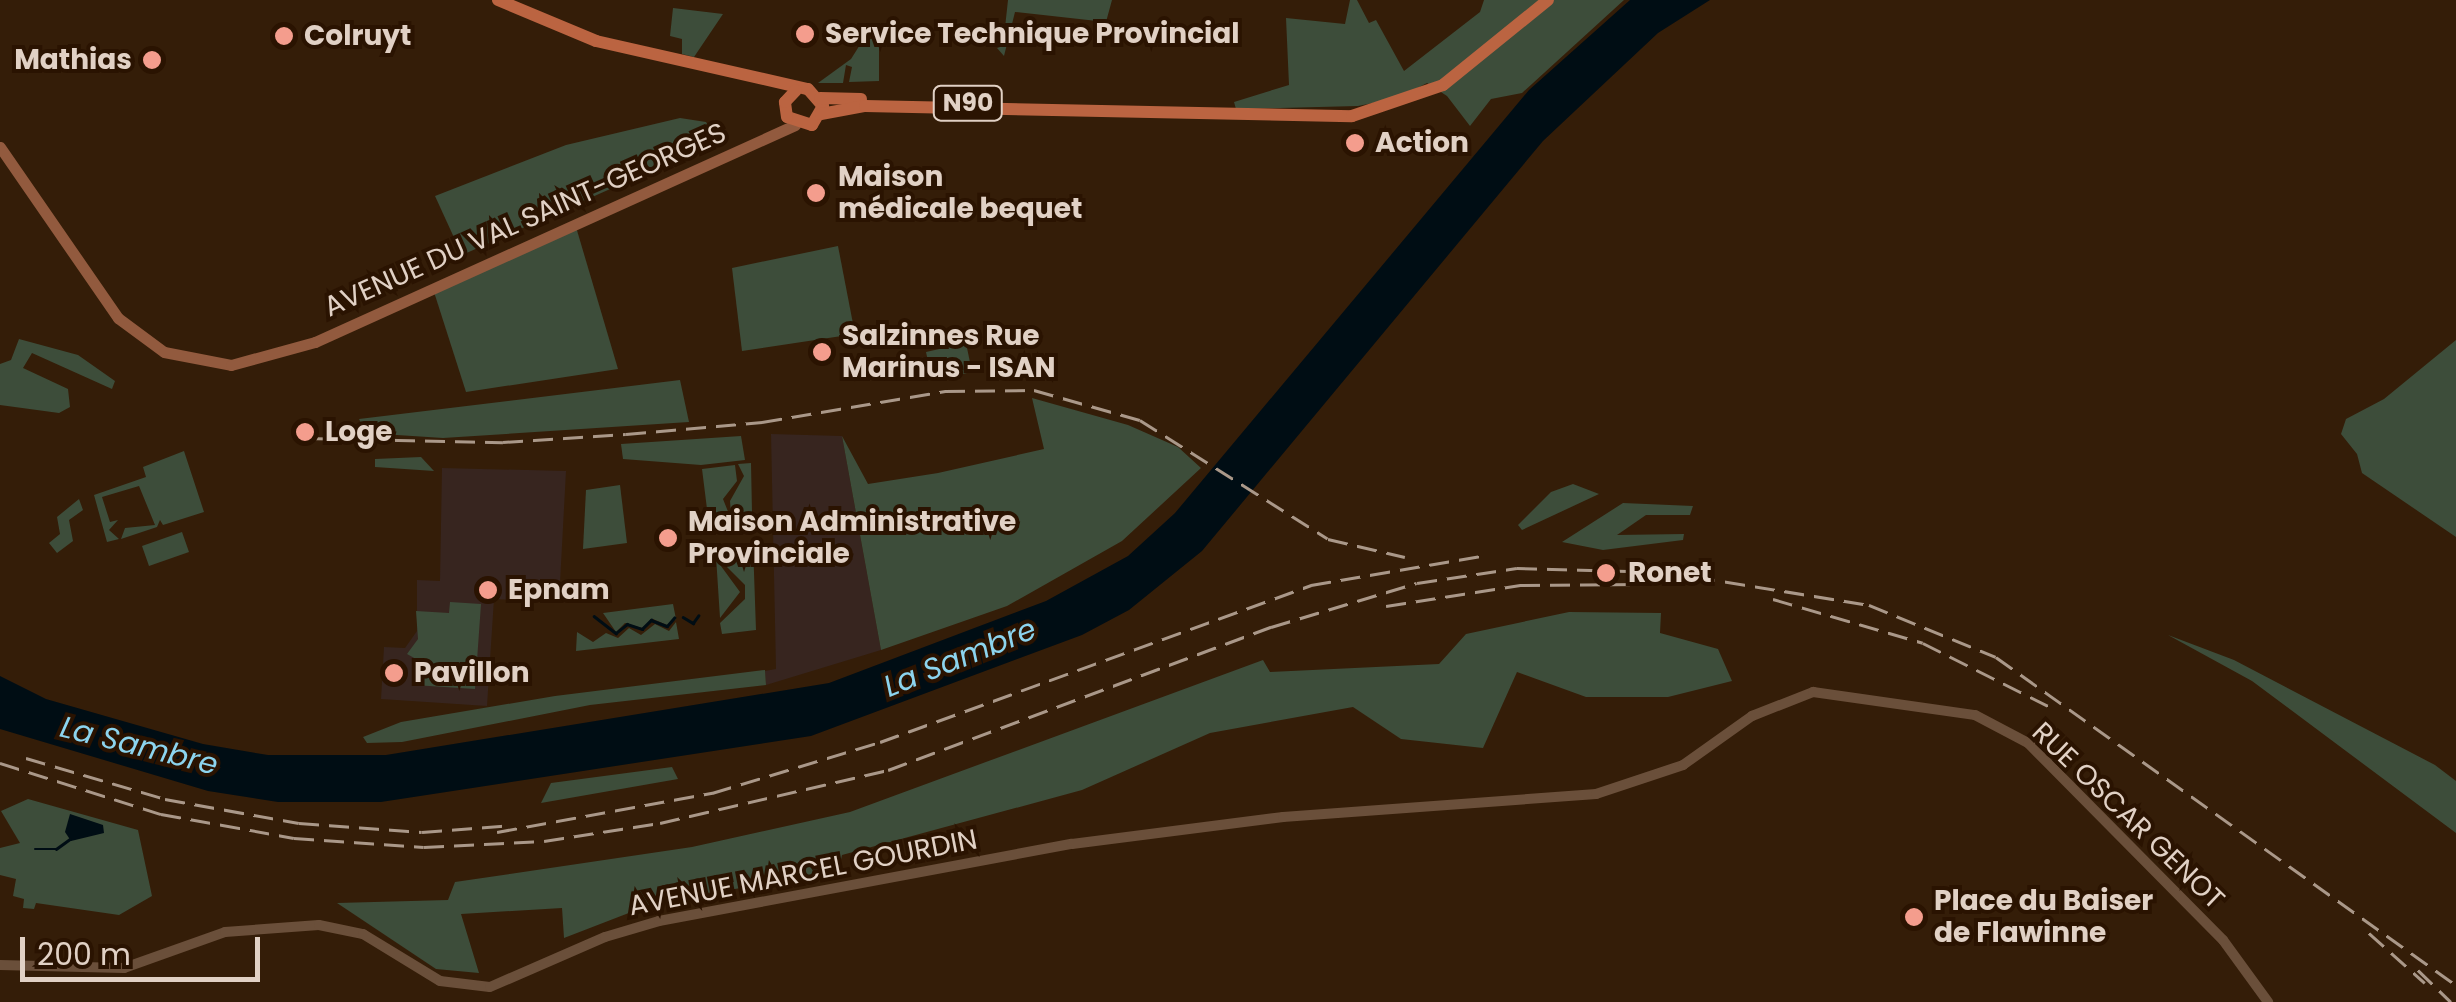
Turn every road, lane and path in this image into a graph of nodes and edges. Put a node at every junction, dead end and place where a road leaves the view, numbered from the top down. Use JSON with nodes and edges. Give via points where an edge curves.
{"nodes":[{"id":1,"x":498,"y":0,"type":"edge"},
{"id":2,"x":1548,"y":0,"type":"edge"},
{"id":3,"x":753,"y":80,"type":"junction"},
{"id":4,"x":796,"y":90,"type":"junction"},
{"id":5,"x":820,"y":98,"type":"junction"},
{"id":6,"x":785,"y":107,"type":"junction"},
{"id":7,"x":822,"y":114,"type":"junction"},
{"id":8,"x":1252,"y":116,"type":"junction"},
{"id":9,"x":795,"y":125,"type":"junction"},
{"id":10,"x":768,"y":136,"type":"junction"},
{"id":11,"x":0,"y":147,"type":"edge"},
{"id":12,"x":1283,"y":816,"type":"joint"},
{"id":13,"x":0,"y":965,"type":"edge"},
{"id":14,"x":2268,"y":1002,"type":"edge"}],
"edges":[{"from":1,"to":3,"type":"main road","number":"N90","via":[[596,41]]},
{"from":2,"to":8,"type":"main road","number":"N90","via":[[1482,59],[1417,98],[1336,118]]},
{"from":3,"to":4,"type":"main road","number":"N90"},
{"from":3,"to":6,"type":"main road","number":"N90"},
{"from":4,"to":5,"type":"main road","number":"N90"},
{"from":4,"to":6,"type":"main road"},
{"from":5,"to":7,"type":"main road"},
{"from":5,"to":8,"type":"main road","number":"N90"},
{"from":6,"to":9,"type":"main road","number":"N90"},
{"from":6,"to":10,"type":"main road","name":"AVENUE DU VAL SAINT-GEORGES"},
{"from":7,"to":8,"type":"main road","number":"N90","via":[[865,106]]},
{"from":7,"to":9,"type":"main road","number":"N90","via":[[812,124]]},
{"from":9,"to":10,"type":"main road","name":"AVENUE DU VAL SAINT-GEORGES"},
{"from":10,"to":11,"type":"main road","name":"AVENUE DU VAL SAINT-GEORGES","via":[[302,348],[250,363],[211,365],[148,342],[118,318]]},
{"from":12,"to":13,"type":"street","name":"AVENUE MARCEL GOURDIN","via":[[1072,844],[659,920],[490,987],[440,982],[363,934],[319,925],[225,932],[124,968]]},
{"from":12,"to":14,"type":"street","name":"RUE OSCAR GENOT","via":[[1596,794],[1683,765],[1752,716],[1813,692],[1896,699],[1976,715],[2028,743],[2223,940]]}]}
